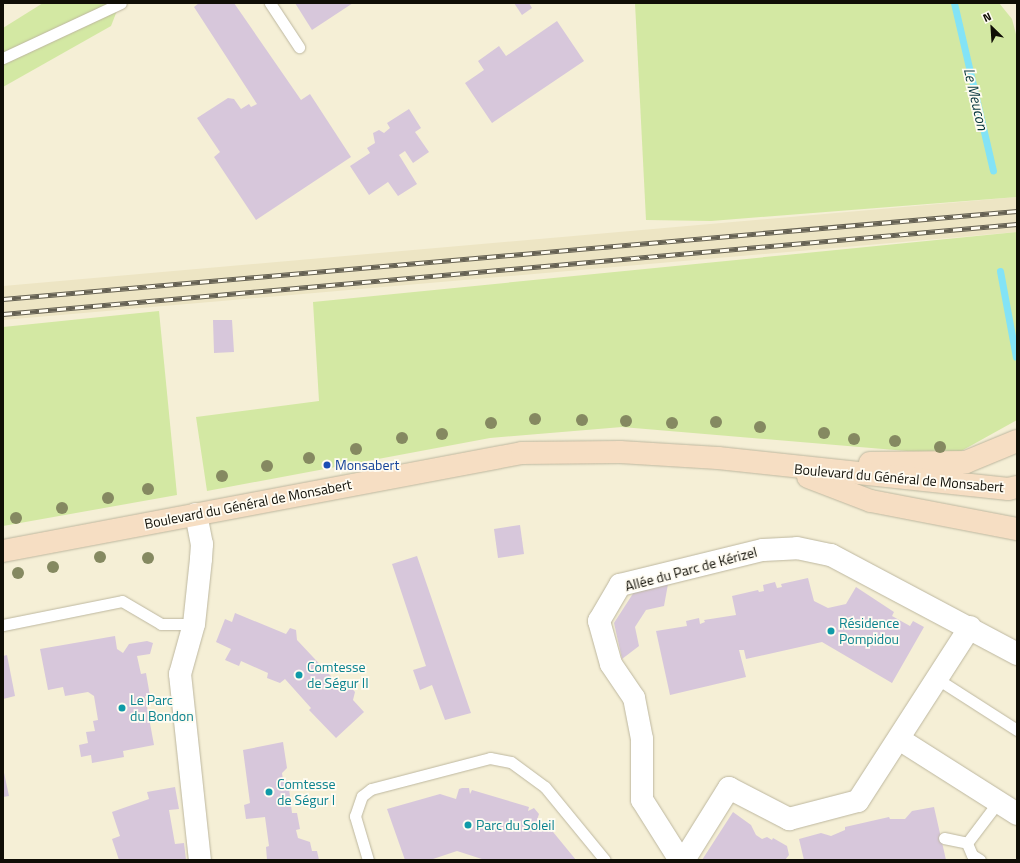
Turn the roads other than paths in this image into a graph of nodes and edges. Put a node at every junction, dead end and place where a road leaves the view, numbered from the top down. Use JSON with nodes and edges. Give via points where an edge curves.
{"nodes":[{"id":1,"x":270,"y":3,"type":"edge"},
{"id":2,"x":117,"y":5,"type":"edge"},
{"id":3,"x":299,"y":47,"type":"dead end"},
{"id":4,"x":3,"y":58,"type":"edge"},
{"id":5,"x":1017,"y":441,"type":"edge"},
{"id":6,"x":780,"y":466,"type":"junction"},
{"id":7,"x":1017,"y":487,"type":"edge"},
{"id":8,"x":196,"y":514,"type":"junction"},
{"id":9,"x":1017,"y":529,"type":"edge"},
{"id":10,"x":3,"y":551,"type":"edge"},
{"id":11,"x":3,"y":624,"type":"edge"},
{"id":12,"x":194,"y":624,"type":"junction"},
{"id":13,"x":970,"y":627,"type":"junction"},
{"id":14,"x":1017,"y":654,"type":"edge"},
{"id":15,"x":936,"y":678,"type":"junction"},
{"id":16,"x":1017,"y":730,"type":"edge"},
{"id":17,"x":899,"y":739,"type":"junction"},
{"id":18,"x":998,"y":802,"type":"junction"},
{"id":19,"x":1017,"y":814,"type":"edge"},
{"id":20,"x":944,"y":838,"type":"dead end"},
{"id":21,"x":967,"y":843,"type":"junction"},
{"id":22,"x":200,"y":860,"type":"edge"},
{"id":23,"x":368,"y":860,"type":"edge"},
{"id":24,"x":605,"y":860,"type":"edge"},
{"id":25,"x":680,"y":860,"type":"edge"},
{"id":26,"x":684,"y":860,"type":"edge"},
{"id":27,"x":980,"y":860,"type":"edge"}],
"edges":[{"from":1,"to":3,"type":"lane"},
{"from":2,"to":4,"type":"lane"},
{"from":5,"to":6,"type":"main road","via":[[966,462]]},
{"from":6,"to":7,"type":"main road","name":"Boulevard du Général de Monsabert","via":[[1008,489]]},
{"from":6,"to":8,"type":"main road","name":"Boulevard du Général de Monsabert","via":[[718,458],[620,452],[522,453]]},
{"from":6,"to":9,"type":"main road","name":"Boulevard du Général de Monsabert","via":[[871,501]]},
{"from":8,"to":10,"type":"main road","name":"Boulevard du Général de Monsabert"},
{"from":8,"to":12,"type":"street","via":[[202,544]]},
{"from":11,"to":12,"type":"lane","via":[[122,601],[161,624]]},
{"from":12,"to":22,"type":"street","via":[[180,674]]},
{"from":13,"to":14,"type":"street","name":"Allée du Parc de Kérizel"},
{"from":13,"to":15,"type":"street"},
{"from":13,"to":25,"type":"street","name":"Allée du Parc de Kérizel","via":[[831,555],[796,548],[763,550],[620,585],[599,621],[611,664],[634,698],[642,739],[642,800]]},
{"from":15,"to":16,"type":"lane"},
{"from":15,"to":17,"type":"street"},
{"from":17,"to":18,"type":"street"},
{"from":17,"to":26,"type":"street","via":[[858,801],[789,819],[730,788]]},
{"from":18,"to":19,"type":"street"},
{"from":18,"to":21,"type":"lane"},
{"from":20,"to":21,"type":"lane"},
{"from":21,"to":27,"type":"lane","via":[[972,855]]},
{"from":23,"to":24,"type":"lane","via":[[355,816],[362,796],[371,789],[490,758],[511,762],[545,787]]}]}
